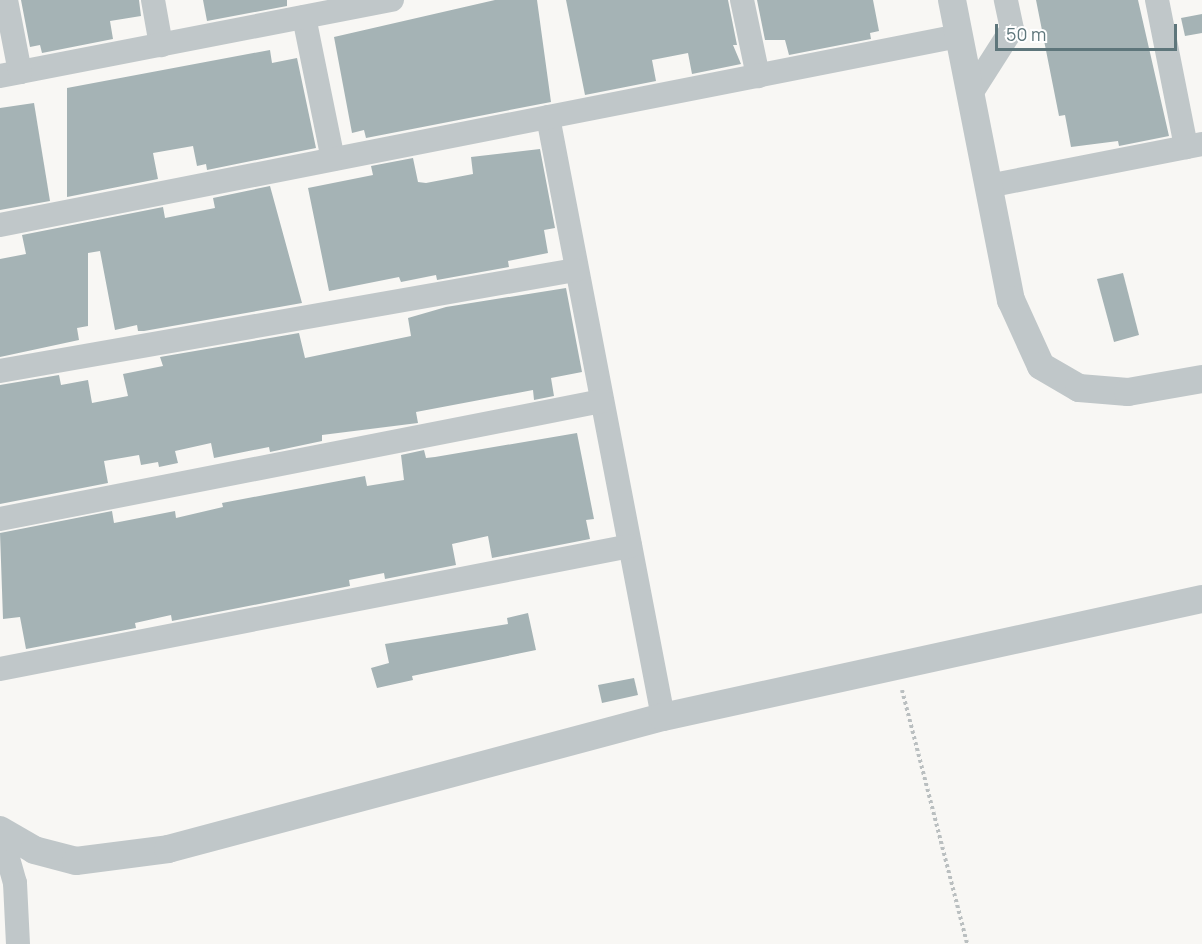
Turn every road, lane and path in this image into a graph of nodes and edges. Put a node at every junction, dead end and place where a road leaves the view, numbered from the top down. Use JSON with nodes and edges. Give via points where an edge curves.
{"nodes":[{"id":1,"x":6,"y":0,"type":"edge"},
{"id":2,"x":153,"y":0,"type":"edge"},
{"id":3,"x":392,"y":0,"type":"edge"},
{"id":4,"x":742,"y":0,"type":"edge"},
{"id":5,"x":952,"y":0,"type":"edge"},
{"id":6,"x":1006,"y":0,"type":"edge"},
{"id":7,"x":1157,"y":0,"type":"edge"},
{"id":8,"x":304,"y":17,"type":"junction"},
{"id":9,"x":959,"y":36,"type":"junction"},
{"id":10,"x":161,"y":45,"type":"junction"},
{"id":11,"x":10,"y":74,"type":"edge"},
{"id":12,"x":758,"y":76,"type":"junction"},
{"id":13,"x":970,"y":94,"type":"junction"},
{"id":14,"x":548,"y":117,"type":"junction"},
{"id":15,"x":1194,"y":145,"type":"edge"},
{"id":16,"x":333,"y":159,"type":"junction"},
{"id":17,"x":988,"y":186,"type":"junction"},
{"id":18,"x":0,"y":225,"type":"edge"},
{"id":19,"x":575,"y":270,"type":"junction"},
{"id":20,"x":0,"y":371,"type":"edge"},
{"id":21,"x":1202,"y":379,"type":"edge"},
{"id":22,"x":602,"y":401,"type":"junction"},
{"id":23,"x":0,"y":519,"type":"edge"},
{"id":24,"x":630,"y":546,"type":"junction"},
{"id":25,"x":1202,"y":598,"type":"edge"},
{"id":26,"x":896,"y":666,"type":"junction"},
{"id":27,"x":0,"y":669,"type":"edge"},
{"id":28,"x":663,"y":717,"type":"junction"},
{"id":29,"x":0,"y":830,"type":"edge"},
{"id":30,"x":18,"y":944,"type":"edge"},
{"id":31,"x":967,"y":944,"type":"edge"}],
"edges":[{"from":1,"to":11,"type":"street"},
{"from":2,"to":10,"type":"street"},
{"from":3,"to":8,"type":"street"},
{"from":4,"to":12,"type":"street"},
{"from":5,"to":9,"type":"street"},
{"from":6,"to":13,"type":"street","via":[[1012,29]]},
{"from":7,"to":15,"type":"street"},
{"from":8,"to":10,"type":"street"},
{"from":8,"to":16,"type":"street"},
{"from":9,"to":12,"type":"street"},
{"from":9,"to":13,"type":"street"},
{"from":10,"to":11,"type":"street"},
{"from":12,"to":14,"type":"street"},
{"from":13,"to":17,"type":"street"},
{"from":14,"to":16,"type":"street"},
{"from":14,"to":19,"type":"street"},
{"from":15,"to":17,"type":"street"},
{"from":16,"to":18,"type":"street"},
{"from":17,"to":21,"type":"street","via":[[1011,300],[1041,366],[1079,388],[1128,392]]},
{"from":19,"to":20,"type":"street"},
{"from":19,"to":22,"type":"street"},
{"from":22,"to":23,"type":"street"},
{"from":22,"to":24,"type":"street"},
{"from":24,"to":27,"type":"street"},
{"from":24,"to":28,"type":"street"},
{"from":25,"to":26,"type":"street"},
{"from":26,"to":28,"type":"street"},
{"from":26,"to":31,"type":"path"},
{"from":28,"to":29,"type":"street","via":[[168,849],[76,861],[34,850]]},
{"from":29,"to":30,"type":"street","via":[[15,883]]}]}
